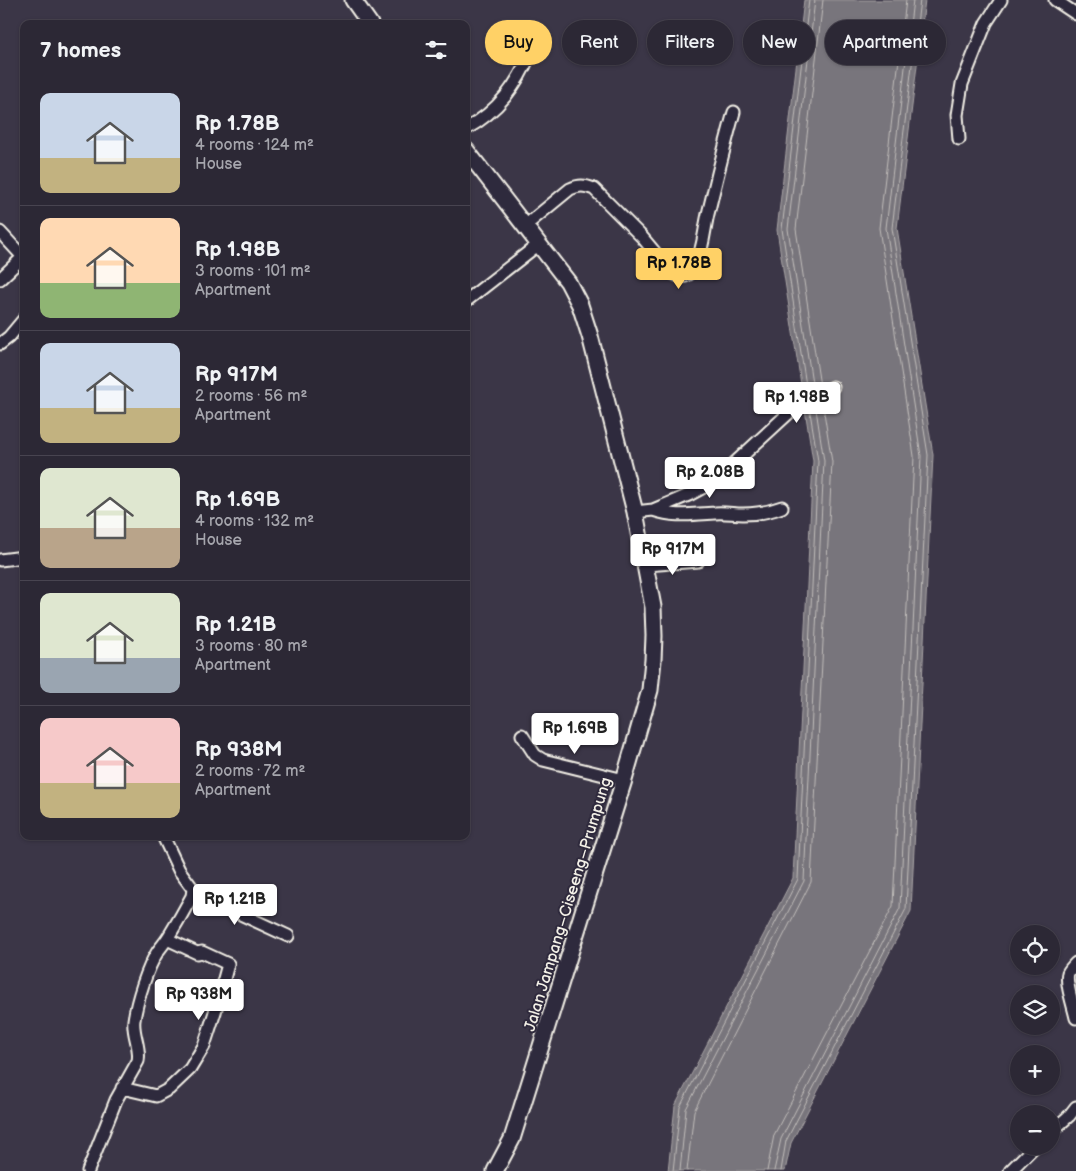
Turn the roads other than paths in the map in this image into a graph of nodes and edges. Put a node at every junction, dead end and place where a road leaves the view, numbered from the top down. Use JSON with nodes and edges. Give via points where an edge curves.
{"nodes":[{"id":1,"x":353,"y":0,"type":"edge"},
{"id":2,"x":1001,"y":0,"type":"edge"},
{"id":3,"x":1055,"y":0,"type":"edge"},
{"id":4,"x":1076,"y":14,"type":"edge"},
{"id":5,"x":367,"y":20,"type":"edge"},
{"id":6,"x":525,"y":65,"type":"edge"},
{"id":7,"x":734,"y":112,"type":"dead end"},
{"id":8,"x":470,"y":127,"type":"edge"},
{"id":9,"x":959,"y":140,"type":"dead end"},
{"id":10,"x":470,"y":155,"type":"edge"},
{"id":11,"x":525,"y":226,"type":"junction"},
{"id":12,"x":0,"y":232,"type":"edge"},
{"id":13,"x":539,"y":244,"type":"junction"},
{"id":14,"x":20,"y":254,"type":"edge"},
{"id":15,"x":20,"y":260,"type":"edge"},
{"id":16,"x":0,"y":279,"type":"edge"},
{"id":17,"x":470,"y":298,"type":"edge"},
{"id":18,"x":20,"y":325,"type":"edge"},
{"id":19,"x":0,"y":344,"type":"edge"},
{"id":20,"x":833,"y":387,"type":"dead end"},
{"id":21,"x":782,"y":507,"type":"dead end"},
{"id":22,"x":653,"y":510,"type":"junction"},
{"id":23,"x":635,"y":512,"type":"junction"},
{"id":24,"x":20,"y":558,"type":"edge"},
{"id":25,"x":0,"y":560,"type":"edge"},
{"id":26,"x":698,"y":560,"type":"dead end"},
{"id":27,"x":646,"y":565,"type":"junction"},
{"id":28,"x":522,"y":734,"type":"dead end"},
{"id":29,"x":624,"y":780,"type":"junction"},
{"id":30,"x":167,"y":840,"type":"edge"},
{"id":31,"x":193,"y":892,"type":"junction"},
{"id":32,"x":288,"y":936,"type":"dead end"},
{"id":33,"x":167,"y":939,"type":"junction"},
{"id":34,"x":1076,"y":963,"type":"edge"},
{"id":35,"x":1076,"y":1018,"type":"edge"},
{"id":36,"x":122,"y":1088,"type":"junction"},
{"id":37,"x":1076,"y":1107,"type":"edge"},
{"id":38,"x":1060,"y":1124,"type":"edge"},
{"id":39,"x":1027,"y":1155,"type":"edge"},
{"id":40,"x":88,"y":1171,"type":"edge"},
{"id":41,"x":495,"y":1171,"type":"edge"},
{"id":42,"x":1010,"y":1171,"type":"edge"}],
"edges":[{"from":1,"to":5,"type":"main road"},
{"from":2,"to":9,"type":"street","via":[[986,23],[962,84],[957,115]]},
{"from":3,"to":4,"type":"street"},
{"from":6,"to":8,"type":"street","via":[[510,92]]},
{"from":7,"to":11,"type":"street","via":[[700,255],[691,274],[681,277],[672,273],[642,237],[594,189],[586,185],[570,190]]},
{"from":10,"to":11,"type":"main road","name":"Jalan Jampang–Ciseeng–Prumpung"},
{"from":11,"to":13,"type":"main road","name":"Jalan Jampang–Ciseeng–Prumpung"},
{"from":12,"to":14,"type":"street"},
{"from":13,"to":17,"type":"street"},
{"from":13,"to":23,"type":"main road","name":"Jalan Jampang–Ciseeng–Prumpung","via":[[568,282],[580,305]]},
{"from":15,"to":16,"type":"street"},
{"from":18,"to":19,"type":"street"},
{"from":20,"to":22,"type":"street","via":[[797,406],[706,486]]},
{"from":21,"to":22,"type":"street","via":[[754,514],[678,515]]},
{"from":22,"to":23,"type":"street"},
{"from":23,"to":27,"type":"main road","name":"Jalan Jampang–Ciseeng–Prumpung"},
{"from":24,"to":25,"type":"street"},
{"from":26,"to":27,"type":"street"},
{"from":27,"to":29,"type":"main road","name":"Jalan Jampang–Ciseeng–Prumpung","via":[[654,608],[654,660],[650,690]]},
{"from":28,"to":29,"type":"street","via":[[535,755],[543,760]]},
{"from":29,"to":41,"type":"main road","name":"Jalan Jampang–Ciseeng–Prumpung","via":[[512,1138]]},
{"from":30,"to":31,"type":"street","via":[[179,870]]},
{"from":31,"to":32,"type":"street"},
{"from":31,"to":33,"type":"street"},
{"from":33,"to":36,"type":"street","via":[[152,963],[137,1004],[134,1025],[138,1061]]},
{"from":33,"to":36,"type":"street","via":[[228,964],[215,1012],[204,1046],[190,1069],[168,1089],[156,1096]]},
{"from":34,"to":35,"type":"street","via":[[1068,973],[1067,981]]},
{"from":36,"to":40,"type":"street"},
{"from":37,"to":38,"type":"street"},
{"from":39,"to":42,"type":"street"}]}
